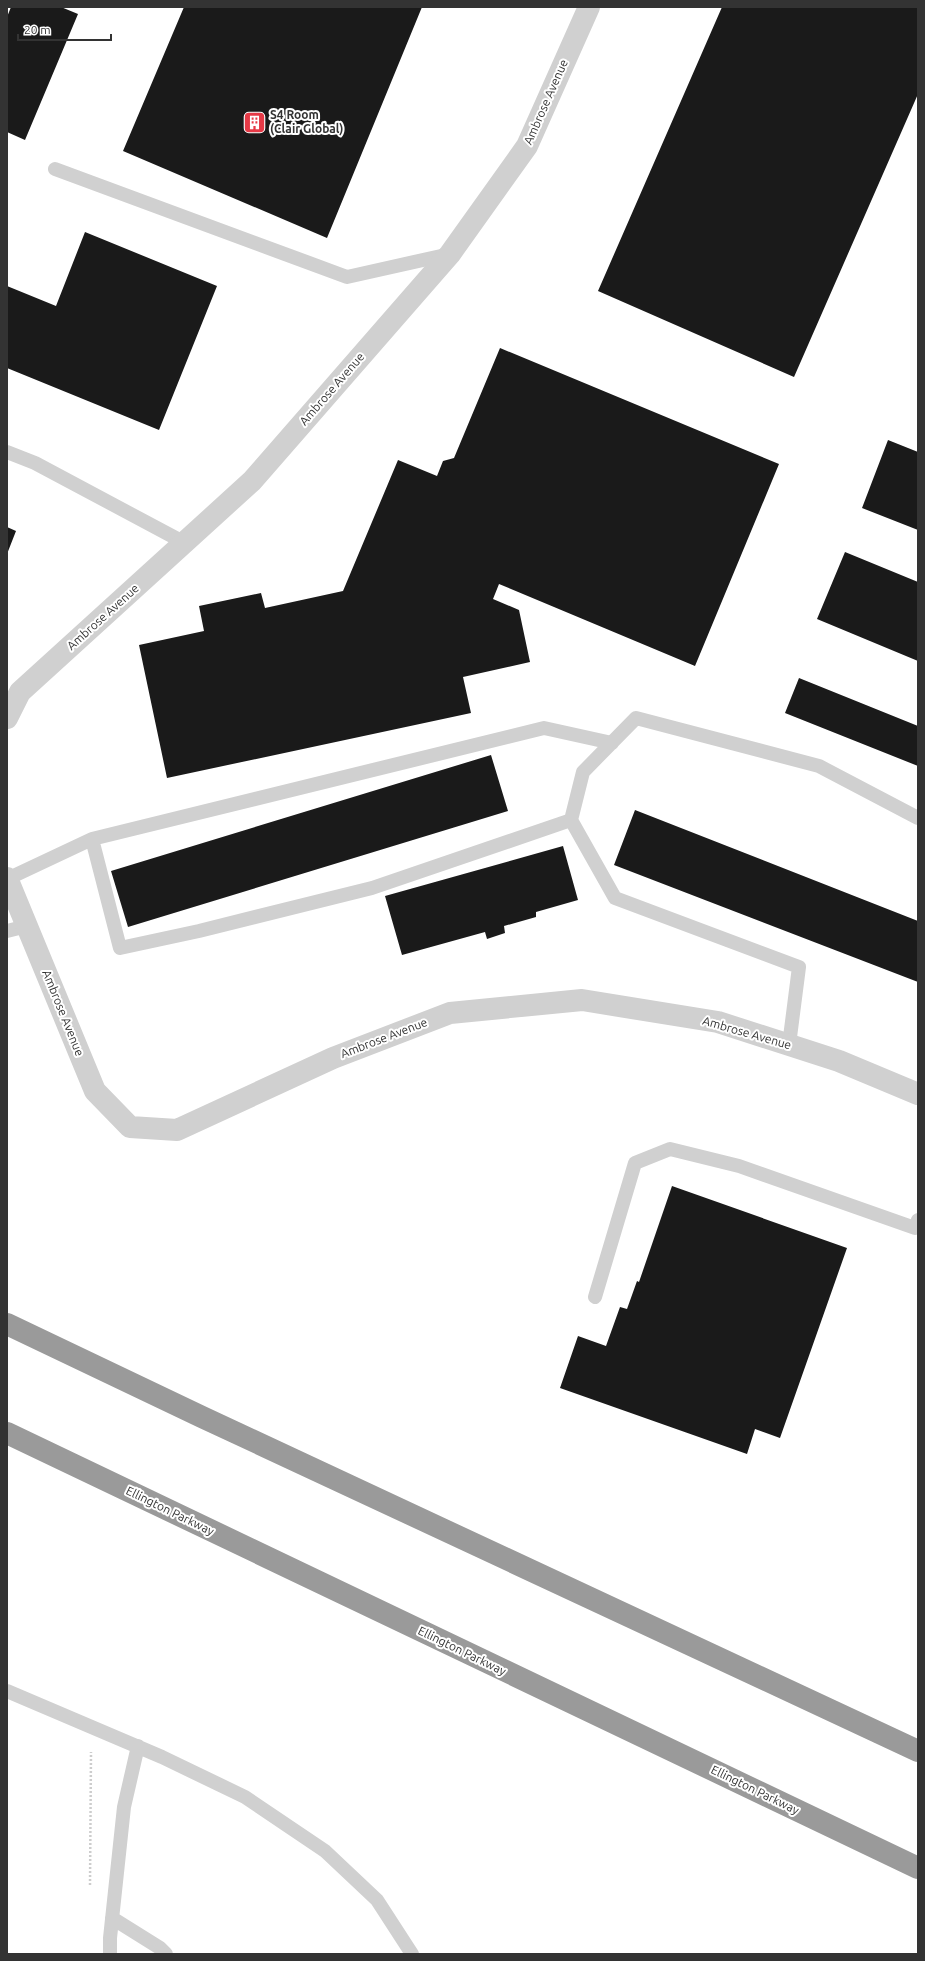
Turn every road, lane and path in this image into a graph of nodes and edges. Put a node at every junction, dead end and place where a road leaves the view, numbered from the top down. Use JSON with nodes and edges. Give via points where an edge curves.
{"nodes":[{"id":1,"x":589,"y":7,"type":"edge"},
{"id":2,"x":55,"y":169,"type":"dead end"},
{"id":3,"x":450,"y":254,"type":"junction"},
{"id":4,"x":7,"y":452,"type":"edge"},
{"id":5,"x":184,"y":543,"type":"junction"},
{"id":6,"x":7,"y":718,"type":"edge"},
{"id":7,"x":612,"y":743,"type":"junction"},
{"id":8,"x":918,"y":818,"type":"edge"},
{"id":9,"x":571,"y":820,"type":"junction"},
{"id":10,"x":92,"y":838,"type":"junction"},
{"id":11,"x":7,"y":879,"type":"edge"},
{"id":12,"x":17,"y":928,"type":"edge"},
{"id":13,"x":789,"y":1045,"type":"junction"},
{"id":14,"x":918,"y":1094,"type":"edge"},
{"id":15,"x":918,"y":1220,"type":"edge"},
{"id":16,"x":595,"y":1296,"type":"dead end"},
{"id":17,"x":7,"y":1324,"type":"edge"},
{"id":18,"x":7,"y":1433,"type":"edge"},
{"id":19,"x":7,"y":1691,"type":"edge"},
{"id":20,"x":138,"y":1746,"type":"junction"},
{"id":21,"x":91,"y":1751,"type":"dead end"},
{"id":22,"x":918,"y":1751,"type":"edge"},
{"id":23,"x":918,"y":1868,"type":"edge"},
{"id":24,"x":90,"y":1891,"type":"dead end"},
{"id":25,"x":112,"y":1918,"type":"junction"},
{"id":26,"x":110,"y":1954,"type":"edge"},
{"id":27,"x":166,"y":1954,"type":"edge"},
{"id":28,"x":412,"y":1954,"type":"edge"}],
"edges":[{"from":1,"to":3,"type":"street","name":"Ambrose Avenue","via":[[527,146]]},
{"from":2,"to":3,"type":"lane","via":[[347,277]]},
{"from":3,"to":5,"type":"street","name":"Ambrose Avenue","via":[[252,481]]},
{"from":4,"to":5,"type":"lane","via":[[35,463]]},
{"from":5,"to":6,"type":"street","name":"Ambrose Avenue","via":[[20,692]]},
{"from":7,"to":8,"type":"lane","via":[[636,718],[819,766]]},
{"from":7,"to":9,"type":"lane","via":[[583,772]]},
{"from":7,"to":10,"type":"lane","via":[[544,728]]},
{"from":9,"to":10,"type":"lane","via":[[372,888],[120,948]]},
{"from":9,"to":13,"type":"lane","via":[[615,898],[800,967]]},
{"from":10,"to":11,"type":"lane"},
{"from":11,"to":12,"type":"street","name":"Ambrose Avenue"},
{"from":12,"to":13,"type":"street","name":"Ambrose Avenue","via":[[95,1091],[130,1127],[177,1130],[333,1058],[450,1012],[582,1000],[718,1022]]},
{"from":13,"to":14,"type":"street","name":"Ambrose Avenue","via":[[839,1061]]},
{"from":15,"to":16,"type":"lane","via":[[916,1228],[739,1166],[670,1149],[635,1163]]},
{"from":17,"to":22,"type":"highway"},
{"from":18,"to":23,"type":"highway","name":"Ellington Parkway"},
{"from":19,"to":20,"type":"lane"},
{"from":20,"to":25,"type":"lane","via":[[124,1807]]},
{"from":20,"to":28,"type":"lane","via":[[245,1797],[324,1851],[377,1900]]},
{"from":21,"to":24,"type":"path"},
{"from":25,"to":26,"type":"lane"},
{"from":25,"to":27,"type":"lane"}]}
